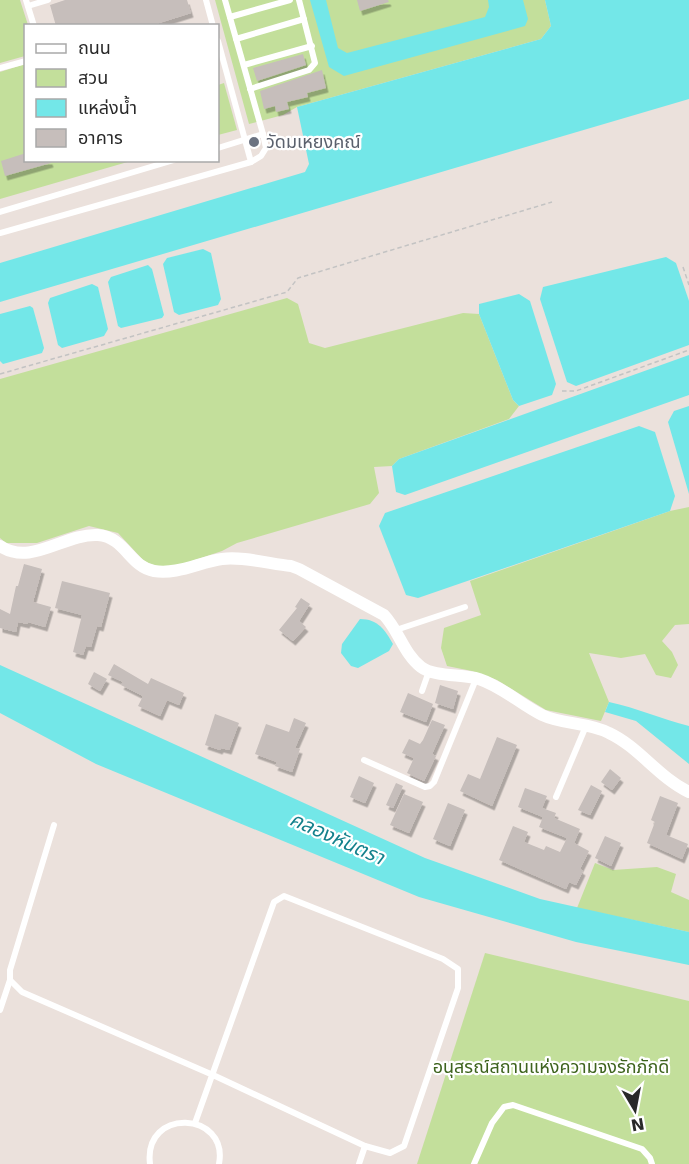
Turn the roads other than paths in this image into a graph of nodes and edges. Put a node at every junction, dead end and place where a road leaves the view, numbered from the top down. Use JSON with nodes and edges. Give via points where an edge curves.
{"nodes":[{"id":1,"x":48,"y":0,"type":"edge"},
{"id":2,"x":206,"y":0,"type":"edge"},
{"id":3,"x":225,"y":0,"type":"edge"},
{"id":4,"x":290,"y":0,"type":"edge"},
{"id":5,"x":299,"y":0,"type":"edge"},
{"id":6,"x":27,"y":3,"type":"edge"},
{"id":7,"x":230,"y":17,"type":"junction"},
{"id":8,"x":304,"y":19,"type":"junction"},
{"id":9,"x":33,"y":24,"type":"edge"},
{"id":10,"x":212,"y":24,"type":"edge"},
{"id":11,"x":236,"y":39,"type":"junction"},
{"id":12,"x":219,"y":45,"type":"edge"},
{"id":13,"x":312,"y":46,"type":"junction"},
{"id":14,"x":24,"y":62,"type":"edge"},
{"id":15,"x":243,"y":65,"type":"junction"},
{"id":16,"x":0,"y":68,"type":"edge"},
{"id":17,"x":250,"y":89,"type":"junction"},
{"id":18,"x":263,"y":134,"type":"junction"},
{"id":19,"x":245,"y":140,"type":"junction"},
{"id":20,"x":219,"y":148,"type":"edge"},
{"id":21,"x":167,"y":162,"type":"edge"},
{"id":22,"x":251,"y":162,"type":"junction"},
{"id":23,"x":0,"y":212,"type":"edge"},
{"id":24,"x":0,"y":233,"type":"edge"},
{"id":25,"x":0,"y":546,"type":"edge"},
{"id":26,"x":465,"y":608,"type":"dead end"},
{"id":27,"x":396,"y":630,"type":"junction"},
{"id":28,"x":429,"y":671,"type":"junction"},
{"id":29,"x":476,"y":678,"type":"junction"},
{"id":30,"x":422,"y":691,"type":"dead end"},
{"id":31,"x":586,"y":726,"type":"junction"},
{"id":32,"x":364,"y":760,"type":"dead end"},
{"id":33,"x":689,"y":792,"type":"edge"},
{"id":34,"x":556,"y":797,"type":"dead end"},
{"id":35,"x":54,"y":825,"type":"dead end"},
{"id":36,"x":10,"y":980,"type":"junction"},
{"id":37,"x":0,"y":1010,"type":"edge"},
{"id":38,"x":213,"y":1075,"type":"junction"},
{"id":39,"x":195,"y":1123,"type":"junction"},
{"id":40,"x":365,"y":1146,"type":"junction"},
{"id":41,"x":150,"y":1164,"type":"edge"},
{"id":42,"x":219,"y":1164,"type":"edge"},
{"id":43,"x":359,"y":1164,"type":"edge"},
{"id":44,"x":474,"y":1164,"type":"edge"},
{"id":45,"x":652,"y":1164,"type":"edge"}],
"edges":[{"from":1,"to":6,"type":"lane"},
{"from":2,"to":10,"type":"lane"},
{"from":3,"to":7,"type":"lane"},
{"from":4,"to":7,"type":"lane"},
{"from":5,"to":8,"type":"lane"},
{"from":6,"to":9,"type":"lane"},
{"from":7,"to":11,"type":"lane"},
{"from":8,"to":11,"type":"lane"},
{"from":8,"to":13,"type":"lane"},
{"from":11,"to":15,"type":"lane"},
{"from":12,"to":19,"type":"lane"},
{"from":13,"to":15,"type":"lane"},
{"from":13,"to":17,"type":"lane","via":[[315,63],[309,70]]},
{"from":14,"to":16,"type":"lane"},
{"from":15,"to":17,"type":"lane"},
{"from":17,"to":18,"type":"lane"},
{"from":18,"to":19,"type":"lane"},
{"from":18,"to":22,"type":"lane","via":[[266,148]]},
{"from":19,"to":20,"type":"lane"},
{"from":19,"to":22,"type":"lane"},
{"from":21,"to":23,"type":"lane"},
{"from":22,"to":24,"type":"lane"},
{"from":25,"to":27,"type":"street","via":[[9,551],[33,552],[97,535],[114,538],[132,559],[151,571],[177,570],[223,558],[291,566],[384,615]]},
{"from":26,"to":27,"type":"lane"},
{"from":27,"to":28,"type":"street","via":[[411,657]]},
{"from":28,"to":29,"type":"street"},
{"from":28,"to":30,"type":"lane"},
{"from":29,"to":31,"type":"street","via":[[543,716]]},
{"from":29,"to":32,"type":"lane","via":[[430,786]]},
{"from":31,"to":33,"type":"street","via":[[626,741],[664,776]]},
{"from":31,"to":34,"type":"lane"},
{"from":35,"to":36,"type":"lane"},
{"from":36,"to":37,"type":"lane"},
{"from":36,"to":38,"type":"lane","via":[[22,992]]},
{"from":38,"to":39,"type":"lane"},
{"from":38,"to":40,"type":"lane"},
{"from":38,"to":40,"type":"lane","via":[[274,902],[284,896],[443,959],[458,969],[458,988],[404,1146],[390,1153]]},
{"from":39,"to":41,"type":"lane","via":[[176,1123],[159,1132],[152,1143]]},
{"from":39,"to":42,"type":"lane","via":[[214,1137]]},
{"from":40,"to":43,"type":"lane"},
{"from":44,"to":45,"type":"lane","via":[[492,1123],[504,1107],[513,1105],[642,1149]]}]}
